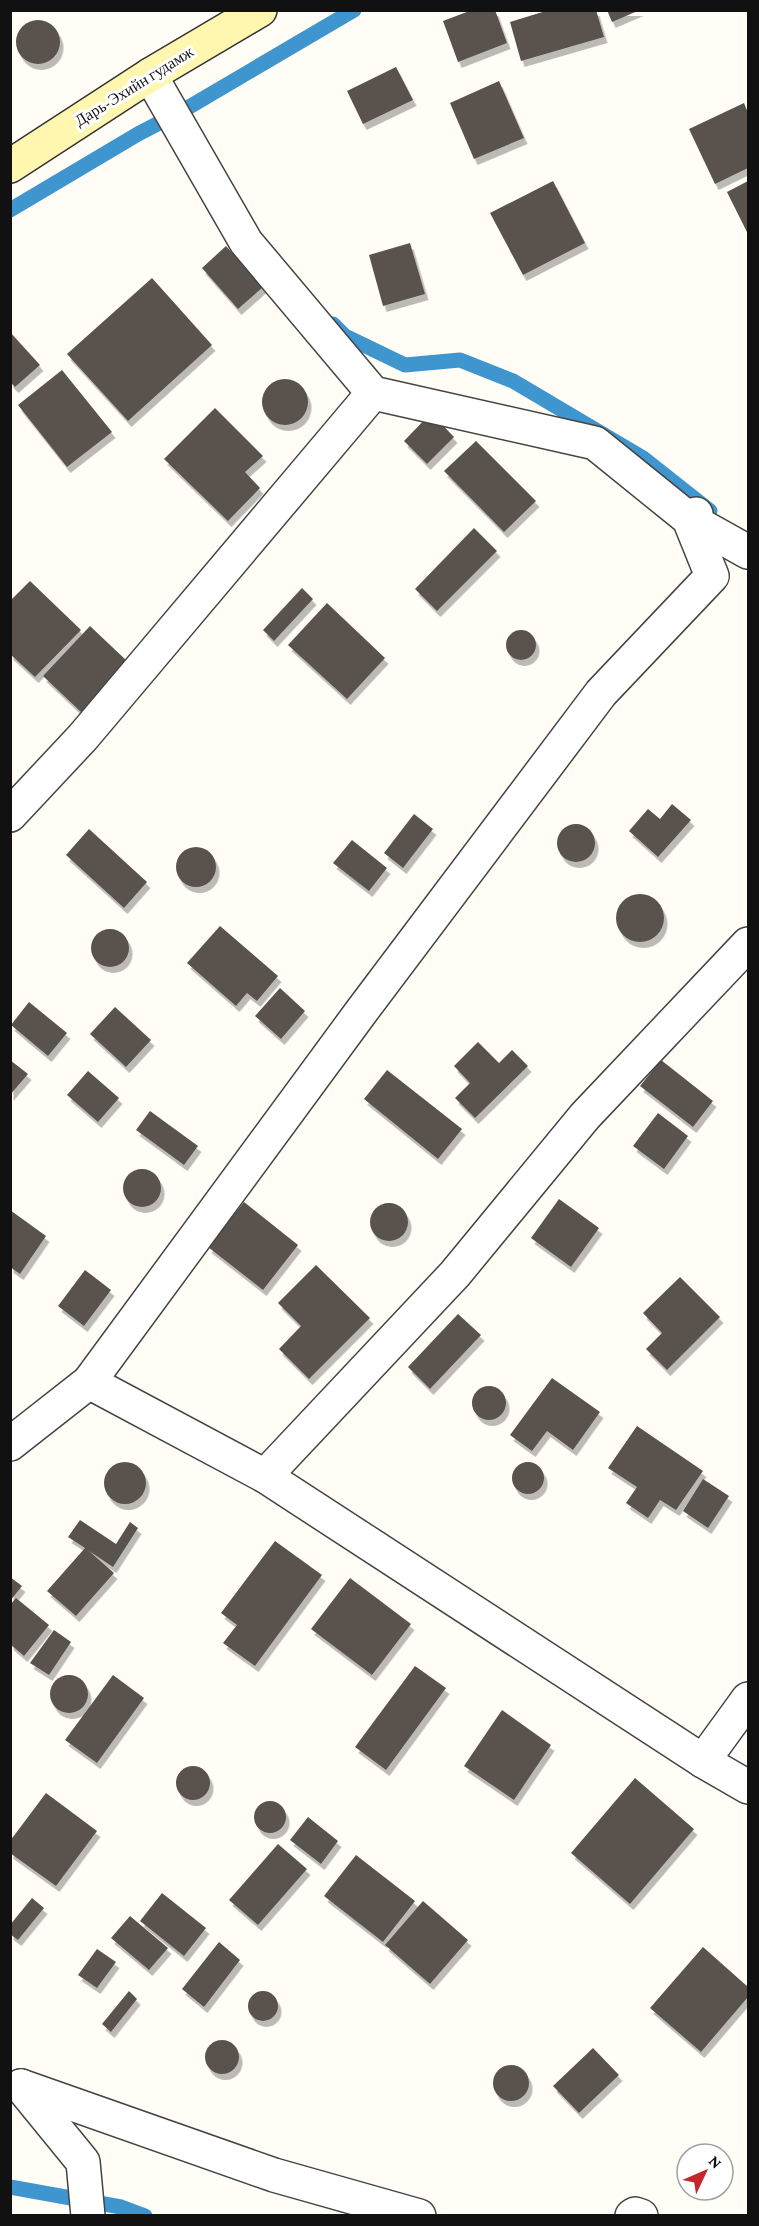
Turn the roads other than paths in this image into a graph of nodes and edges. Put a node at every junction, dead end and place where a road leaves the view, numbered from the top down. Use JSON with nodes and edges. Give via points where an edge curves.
{"nodes":[{"id":1,"x":260,"y":10,"type":"edge"},
{"id":2,"x":150,"y":75,"type":"junction"},
{"id":3,"x":10,"y":166,"type":"edge"},
{"id":4,"x":373,"y":393,"type":"junction"},
{"id":5,"x":697,"y":513,"type":"junction"},
{"id":6,"x":748,"y":552,"type":"edge"},
{"id":7,"x":10,"y":815,"type":"edge"},
{"id":8,"x":748,"y":944,"type":"edge"},
{"id":9,"x":89,"y":1382,"type":"junction"},
{"id":10,"x":10,"y":1444,"type":"edge"},
{"id":11,"x":265,"y":1476,"type":"junction"},
{"id":12,"x":748,"y":1699,"type":"edge"},
{"id":13,"x":703,"y":1761,"type":"junction"},
{"id":14,"x":748,"y":1787,"type":"edge"},
{"id":15,"x":16,"y":2082,"type":"edge"},
{"id":16,"x":88,"y":2216,"type":"edge"},
{"id":17,"x":420,"y":2216,"type":"edge"},
{"id":18,"x":632,"y":2216,"type":"edge"},
{"id":19,"x":641,"y":2216,"type":"edge"}],
"edges":[{"from":1,"to":2,"type":"main road","name":"Дарь-Эхийн гудамж"},
{"from":2,"to":3,"type":"main road","name":"Дарь-Эхийн гудамж"},
{"from":2,"to":4,"type":"street","via":[[246,242]]},
{"from":4,"to":5,"type":"street","via":[[595,443]]},
{"from":4,"to":7,"type":"street","via":[[83,737]]},
{"from":5,"to":6,"type":"street"},
{"from":5,"to":9,"type":"street","via":[[712,576],[601,693]]},
{"from":8,"to":11,"type":"street","via":[[585,1116],[454,1274]]},
{"from":9,"to":10,"type":"street"},
{"from":9,"to":11,"type":"street"},
{"from":11,"to":13,"type":"street"},
{"from":12,"to":13,"type":"street"},
{"from":13,"to":14,"type":"street"},
{"from":15,"to":16,"type":"street","via":[[83,2162]]},
{"from":15,"to":17,"type":"street","via":[[274,2175]]},
{"from":18,"to":19,"type":"street"}]}
